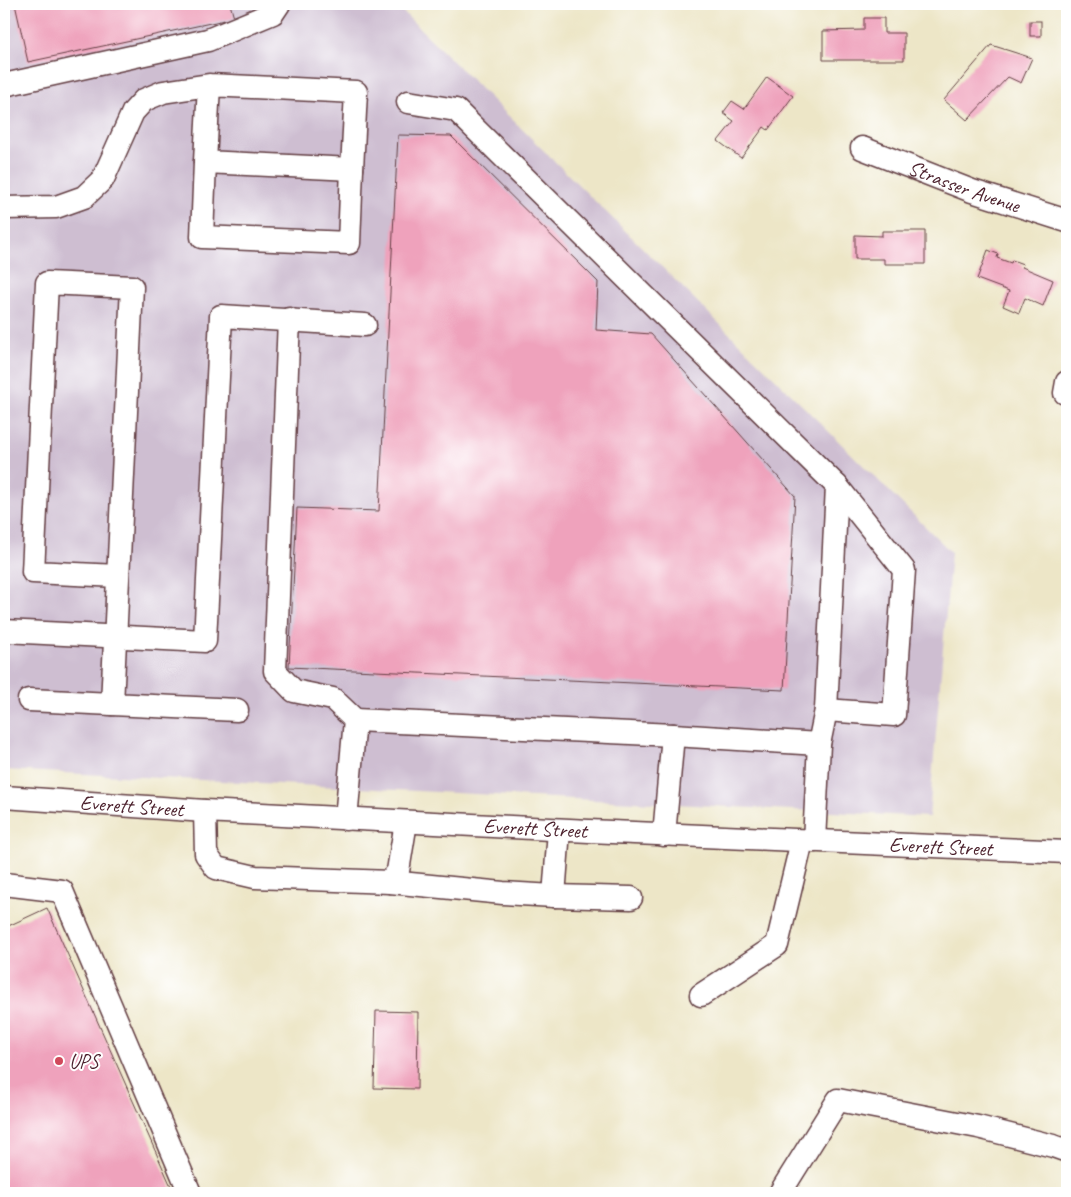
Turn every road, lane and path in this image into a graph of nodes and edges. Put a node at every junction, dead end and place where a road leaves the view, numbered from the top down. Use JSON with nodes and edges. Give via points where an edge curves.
{"nodes":[{"id":1,"x":279,"y":4,"type":"edge"},
{"id":2,"x":4,"y":85,"type":"edge"},
{"id":3,"x":209,"y":86,"type":"junction"},
{"id":4,"x":408,"y":102,"type":"dead end"},
{"id":5,"x":862,"y":148,"type":"dead end"},
{"id":6,"x":205,"y":162,"type":"junction"},
{"id":7,"x":352,"y":169,"type":"junction"},
{"id":8,"x":4,"y":208,"type":"edge"},
{"id":9,"x":1067,"y":220,"type":"edge"},
{"id":10,"x":290,"y":320,"type":"junction"},
{"id":11,"x":365,"y":324,"type":"dead end"},
{"id":12,"x":838,"y":486,"type":"junction"},
{"id":13,"x":118,"y":576,"type":"junction"},
{"id":14,"x":4,"y":631,"type":"edge"},
{"id":15,"x":115,"y":637,"type":"junction"},
{"id":16,"x":29,"y":700,"type":"dead end"},
{"id":17,"x":112,"y":704,"type":"junction"},
{"id":18,"x":237,"y":710,"type":"dead end"},
{"id":19,"x":826,"y":710,"type":"junction"},
{"id":20,"x":355,"y":720,"type":"junction"},
{"id":21,"x":673,"y":735,"type":"junction"},
{"id":22,"x":820,"y":744,"type":"junction"},
{"id":23,"x":4,"y":797,"type":"edge"},
{"id":24,"x":205,"y":811,"type":"junction"},
{"id":25,"x":346,"y":819,"type":"junction"},
{"id":26,"x":406,"y":822,"type":"junction"},
{"id":27,"x":559,"y":830,"type":"junction"},
{"id":28,"x":664,"y":835,"type":"junction"},
{"id":29,"x":808,"y":841,"type":"junction"},
{"id":30,"x":1067,"y":852,"type":"edge"},
{"id":31,"x":390,"y":882,"type":"junction"},
{"id":32,"x":4,"y":884,"type":"edge"},
{"id":33,"x":554,"y":896,"type":"junction"},
{"id":34,"x":631,"y":898,"type":"dead end"},
{"id":35,"x":701,"y":995,"type":"dead end"},
{"id":36,"x":1067,"y":1151,"type":"edge"},
{"id":37,"x":190,"y":1193,"type":"edge"},
{"id":38,"x":780,"y":1193,"type":"edge"}],
"edges":[{"from":1,"to":2,"type":"street","via":[[273,13],[208,40]]},
{"from":3,"to":6,"type":"street"},
{"from":3,"to":7,"type":"street","via":[[356,92]]},
{"from":3,"to":8,"type":"street","via":[[163,92],[144,100],[133,112],[103,179],[84,197],[56,207]]},
{"from":4,"to":12,"type":"street","via":[[456,110]]},
{"from":5,"to":9,"type":"street","name":"Strasser Avenue","via":[[972,191]]},
{"from":6,"to":7,"type":"street"},
{"from":6,"to":7,"type":"street","via":[[202,237],[349,243]]},
{"from":10,"to":11,"type":"street"},
{"from":10,"to":15,"type":"street","via":[[221,316],[205,641]]},
{"from":10,"to":20,"type":"street","via":[[275,671],[294,690],[334,699]]},
{"from":12,"to":19,"type":"street"},
{"from":12,"to":19,"type":"street","via":[[904,570],[894,715]]},
{"from":13,"to":13,"type":"street","via":[[132,287],[47,283],[34,572]]},
{"from":13,"to":15,"type":"street"},
{"from":14,"to":15,"type":"street"},
{"from":15,"to":17,"type":"street"},
{"from":16,"to":17,"type":"street"},
{"from":17,"to":18,"type":"street"},
{"from":19,"to":22,"type":"street"},
{"from":20,"to":21,"type":"street"},
{"from":20,"to":25,"type":"street"},
{"from":21,"to":22,"type":"street"},
{"from":21,"to":28,"type":"street"},
{"from":22,"to":29,"type":"street"},
{"from":23,"to":24,"type":"street","name":"Everett Street"},
{"from":24,"to":25,"type":"street","name":"Everett Street"},
{"from":24,"to":31,"type":"street","via":[[206,854],[216,868],[255,877]]},
{"from":25,"to":26,"type":"street","name":"Everett Street"},
{"from":26,"to":27,"type":"street","name":"Everett Street"},
{"from":26,"to":31,"type":"street","via":[[398,870]]},
{"from":27,"to":28,"type":"street","name":"Everett Street"},
{"from":27,"to":33,"type":"street"},
{"from":28,"to":29,"type":"street","name":"Everett Street"},
{"from":29,"to":30,"type":"street","name":"Everett Street"},
{"from":29,"to":35,"type":"street","via":[[776,945]]},
{"from":31,"to":33,"type":"street"},
{"from":32,"to":37,"type":"street","via":[[62,891]]},
{"from":33,"to":34,"type":"street"},
{"from":36,"to":38,"type":"street","via":[[978,1127],[838,1100]]}]}
